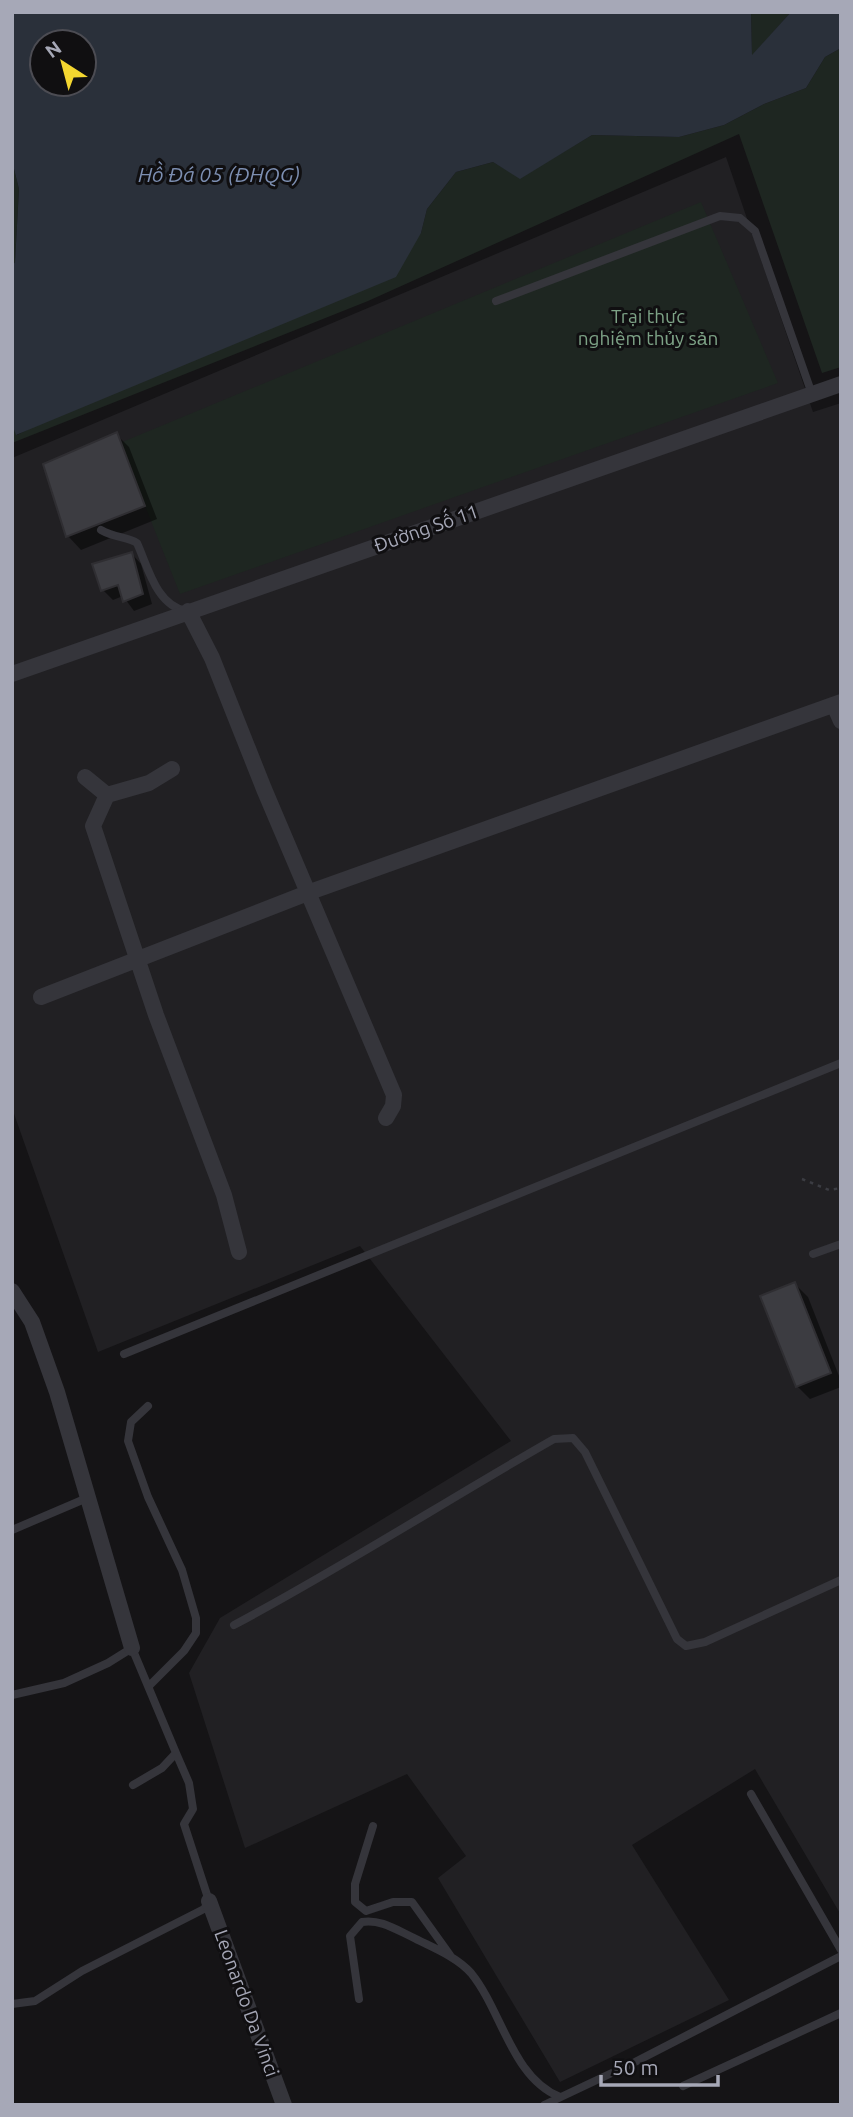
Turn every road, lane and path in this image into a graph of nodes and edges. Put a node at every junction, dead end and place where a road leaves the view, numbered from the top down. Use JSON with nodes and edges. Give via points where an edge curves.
{"nodes":[{"id":1,"x":496,"y":301,"type":"dead end"},
{"id":2,"x":841,"y":384,"type":"edge"},
{"id":3,"x":812,"y":394,"type":"junction"},
{"id":4,"x":101,"y":530,"type":"dead end"},
{"id":5,"x":188,"y":611,"type":"junction"},
{"id":6,"x":12,"y":674,"type":"edge"},
{"id":7,"x":837,"y":703,"type":"edge"},
{"id":8,"x":841,"y":721,"type":"edge"},
{"id":9,"x":172,"y":769,"type":"dead end"},
{"id":10,"x":85,"y":777,"type":"dead end"},
{"id":11,"x":107,"y":795,"type":"junction"},
{"id":12,"x":310,"y":892,"type":"junction"},
{"id":13,"x":138,"y":961,"type":"junction"},
{"id":14,"x":41,"y":997,"type":"dead end"},
{"id":15,"x":841,"y":1063,"type":"edge"},
{"id":16,"x":386,"y":1118,"type":"dead end"},
{"id":17,"x":802,"y":1179,"type":"dead end"},
{"id":18,"x":841,"y":1188,"type":"edge"},
{"id":19,"x":841,"y":1244,"type":"edge"},
{"id":20,"x":239,"y":1252,"type":"dead end"},
{"id":21,"x":813,"y":1254,"type":"dead end"},
{"id":22,"x":12,"y":1291,"type":"edge"},
{"id":23,"x":124,"y":1354,"type":"dead end"},
{"id":24,"x":148,"y":1406,"type":"dead end"},
{"id":25,"x":87,"y":1498,"type":"junction"},
{"id":26,"x":12,"y":1530,"type":"edge"},
{"id":27,"x":841,"y":1580,"type":"edge"},
{"id":28,"x":234,"y":1625,"type":"dead end"},
{"id":29,"x":132,"y":1648,"type":"junction"},
{"id":30,"x":149,"y":1686,"type":"junction"},
{"id":31,"x":12,"y":1695,"type":"edge"},
{"id":32,"x":176,"y":1753,"type":"junction"},
{"id":33,"x":133,"y":1785,"type":"dead end"},
{"id":34,"x":751,"y":1794,"type":"dead end"},
{"id":35,"x":373,"y":1826,"type":"dead end"},
{"id":36,"x":209,"y":1900,"type":"junction"},
{"id":37,"x":841,"y":1950,"type":"edge"},
{"id":38,"x":841,"y":1955,"type":"edge"},
{"id":39,"x":451,"y":1957,"type":"junction"},
{"id":40,"x":359,"y":1999,"type":"dead end"},
{"id":41,"x":12,"y":2004,"type":"edge"},
{"id":42,"x":841,"y":2013,"type":"edge"},
{"id":43,"x":683,"y":2085,"type":"dead end"},
{"id":44,"x":560,"y":2097,"type":"junction"},
{"id":45,"x":285,"y":2105,"type":"edge"},
{"id":46,"x":544,"y":2105,"type":"edge"}],
"edges":[{"from":1,"to":3,"type":"lane","via":[[720,216],[740,218],[755,231]]},
{"from":2,"to":3,"type":"street","name":"Đường Số 11"},
{"from":3,"to":5,"type":"street","name":"Đường Số 11"},
{"from":4,"to":5,"type":"lane","via":[[137,543],[161,593],[175,607]]},
{"from":5,"to":6,"type":"street","name":"Đường Số 11"},
{"from":5,"to":12,"type":"street"},
{"from":7,"to":8,"type":"street"},
{"from":7,"to":12,"type":"street"},
{"from":9,"to":11,"type":"street","via":[[149,783]]},
{"from":10,"to":11,"type":"street"},
{"from":11,"to":13,"type":"street","via":[[93,826]]},
{"from":12,"to":13,"type":"street"},
{"from":12,"to":16,"type":"street","via":[[394,1095]]},
{"from":13,"to":14,"type":"street"},
{"from":13,"to":20,"type":"street","via":[[224,1195]]},
{"from":15,"to":23,"type":"lane"},
{"from":17,"to":18,"type":"path","via":[[829,1191]]},
{"from":19,"to":21,"type":"lane"},
{"from":22,"to":25,"type":"street","via":[[32,1322],[43,1352]]},
{"from":24,"to":30,"type":"lane","via":[[131,1422],[128,1441],[182,1570],[196,1618],[195,1633],[184,1651]]},
{"from":25,"to":26,"type":"lane"},
{"from":25,"to":29,"type":"street"},
{"from":27,"to":28,"type":"lane","via":[[705,1642],[686,1646],[677,1639],[585,1452],[573,1438],[554,1438],[406,1523],[329,1574]]},
{"from":29,"to":30,"type":"lane"},
{"from":29,"to":31,"type":"lane","via":[[64,1683]]},
{"from":30,"to":32,"type":"lane"},
{"from":32,"to":33,"type":"lane","via":[[162,1768]]},
{"from":32,"to":36,"type":"lane","via":[[189,1783],[193,1809],[184,1824]]},
{"from":34,"to":37,"type":"lane"},
{"from":35,"to":39,"type":"lane","via":[[355,1884],[355,1902],[366,1910],[412,1902]]},
{"from":36,"to":41,"type":"lane","via":[[197,1914],[82,1971],[35,2001]]},
{"from":36,"to":45,"type":"street","name":"Leonardo Da Vinci"},
{"from":38,"to":44,"type":"lane"},
{"from":39,"to":40,"type":"lane","via":[[379,1922],[362,1922],[350,1941]]},
{"from":39,"to":44,"type":"lane","via":[[470,1973],[524,2066],[544,2091]]},
{"from":42,"to":43,"type":"lane"},
{"from":44,"to":46,"type":"lane"}]}
